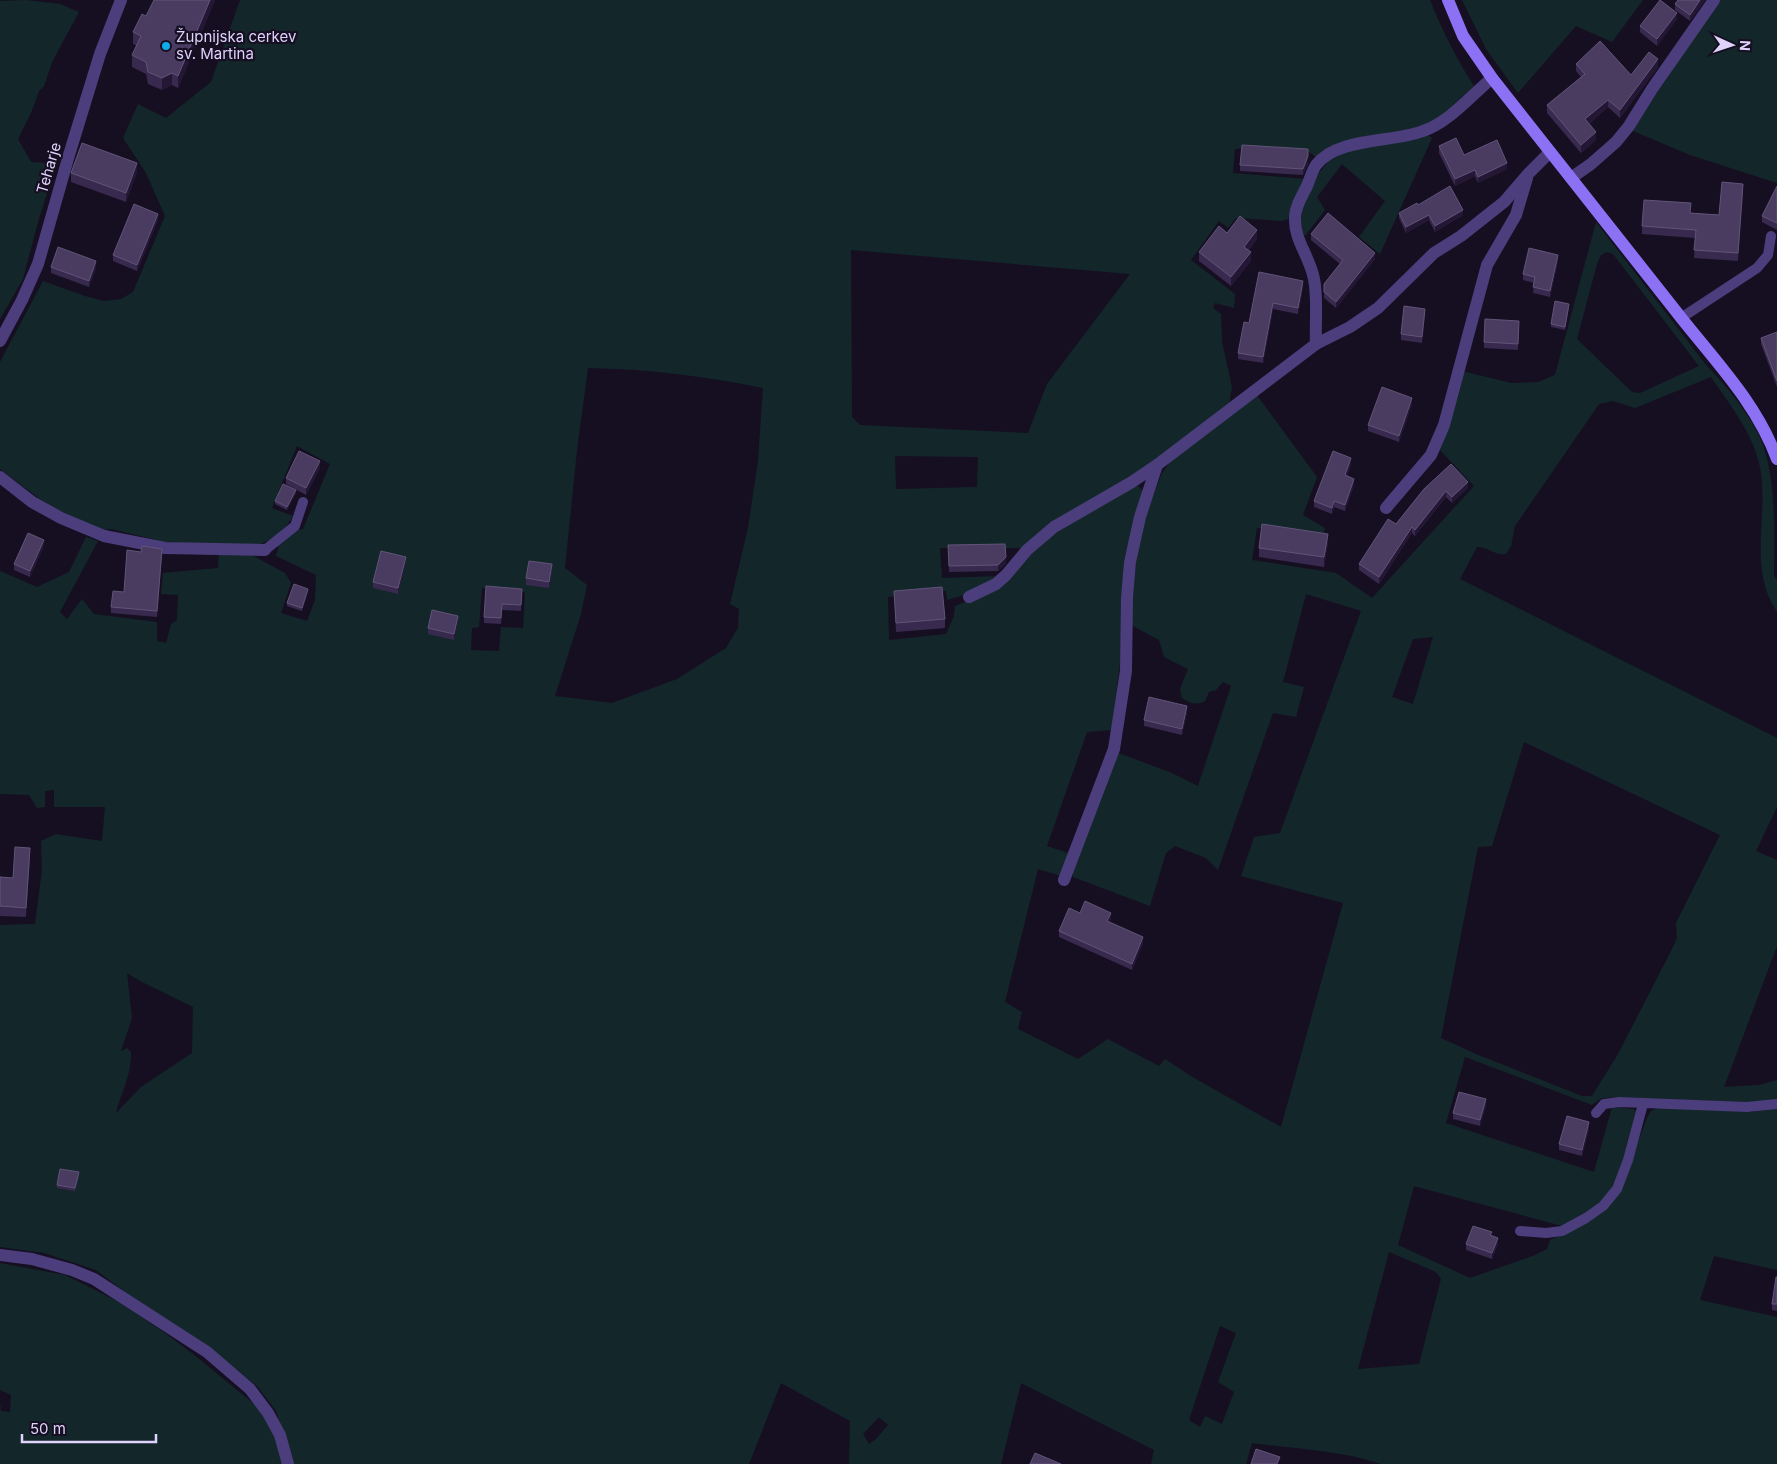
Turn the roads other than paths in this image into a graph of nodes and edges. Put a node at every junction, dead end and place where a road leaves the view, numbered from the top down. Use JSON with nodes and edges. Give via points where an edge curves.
{"nodes":[{"id":1,"x":120,"y":0,"type":"edge"},
{"id":2,"x":1448,"y":0,"type":"edge"},
{"id":3,"x":1714,"y":0,"type":"edge"},
{"id":4,"x":1492,"y":78,"type":"junction"},
{"id":5,"x":1550,"y":152,"type":"junction"},
{"id":6,"x":1529,"y":173,"type":"junction"},
{"id":7,"x":1571,"y":178,"type":"junction"},
{"id":8,"x":1772,"y":236,"type":"dead end"},
{"id":9,"x":1681,"y":318,"type":"junction"},
{"id":10,"x":0,"y":341,"type":"edge"},
{"id":11,"x":1316,"y":344,"type":"junction"},
{"id":12,"x":1777,"y":459,"type":"edge"},
{"id":13,"x":1157,"y":465,"type":"junction"},
{"id":14,"x":0,"y":477,"type":"edge"},
{"id":15,"x":303,"y":502,"type":"dead end"},
{"id":16,"x":1386,"y":508,"type":"dead end"},
{"id":17,"x":266,"y":550,"type":"joint"},
{"id":18,"x":969,"y":597,"type":"dead end"},
{"id":19,"x":1064,"y":880,"type":"dead end"},
{"id":20,"x":1643,"y":1104,"type":"junction"},
{"id":21,"x":1777,"y":1104,"type":"edge"},
{"id":22,"x":1596,"y":1112,"type":"dead end"},
{"id":23,"x":1520,"y":1231,"type":"dead end"},
{"id":24,"x":0,"y":1255,"type":"edge"},
{"id":25,"x":288,"y":1464,"type":"edge"}],
"edges":[{"from":1,"to":10,"type":"street","name":"Teharje","via":[[100,54],[38,264]]},
{"from":2,"to":4,"type":"main road","via":[[1463,36]]},
{"from":3,"to":7,"type":"street","via":[[1629,126],[1616,142]]},
{"from":4,"to":5,"type":"main road"},
{"from":4,"to":11,"type":"street","via":[[1441,122],[1424,131],[1343,147],[1327,155],[1316,166],[1295,216],[1295,228],[1314,280]]},
{"from":5,"to":6,"type":"street"},
{"from":5,"to":7,"type":"main road"},
{"from":6,"to":11,"type":"street","via":[[1504,202],[1434,253],[1378,308]]},
{"from":6,"to":16,"type":"street","via":[[1516,215],[1487,265],[1444,425],[1431,455]]},
{"from":7,"to":9,"type":"main road"},
{"from":8,"to":9,"type":"lane","via":[[1768,255],[1757,268]]},
{"from":9,"to":12,"type":"main road","via":[[1745,397],[1770,439]]},
{"from":11,"to":13,"type":"street"},
{"from":13,"to":18,"type":"street","via":[[1054,527],[1027,550],[996,584]]},
{"from":13,"to":19,"type":"street","via":[[1130,562],[1126,670],[1114,749]]},
{"from":14,"to":17,"type":"street","via":[[32,502],[104,536],[165,548]]},
{"from":15,"to":17,"type":"lane","via":[[295,526]]},
{"from":20,"to":21,"type":"lane","via":[[1747,1107]]},
{"from":20,"to":22,"type":"lane","via":[[1604,1104]]},
{"from":20,"to":23,"type":"lane","via":[[1617,1189],[1604,1206],[1562,1231]]},
{"from":24,"to":25,"type":"street","via":[[40,1261],[94,1279],[207,1352],[250,1389],[268,1413],[280,1435]]}]}
